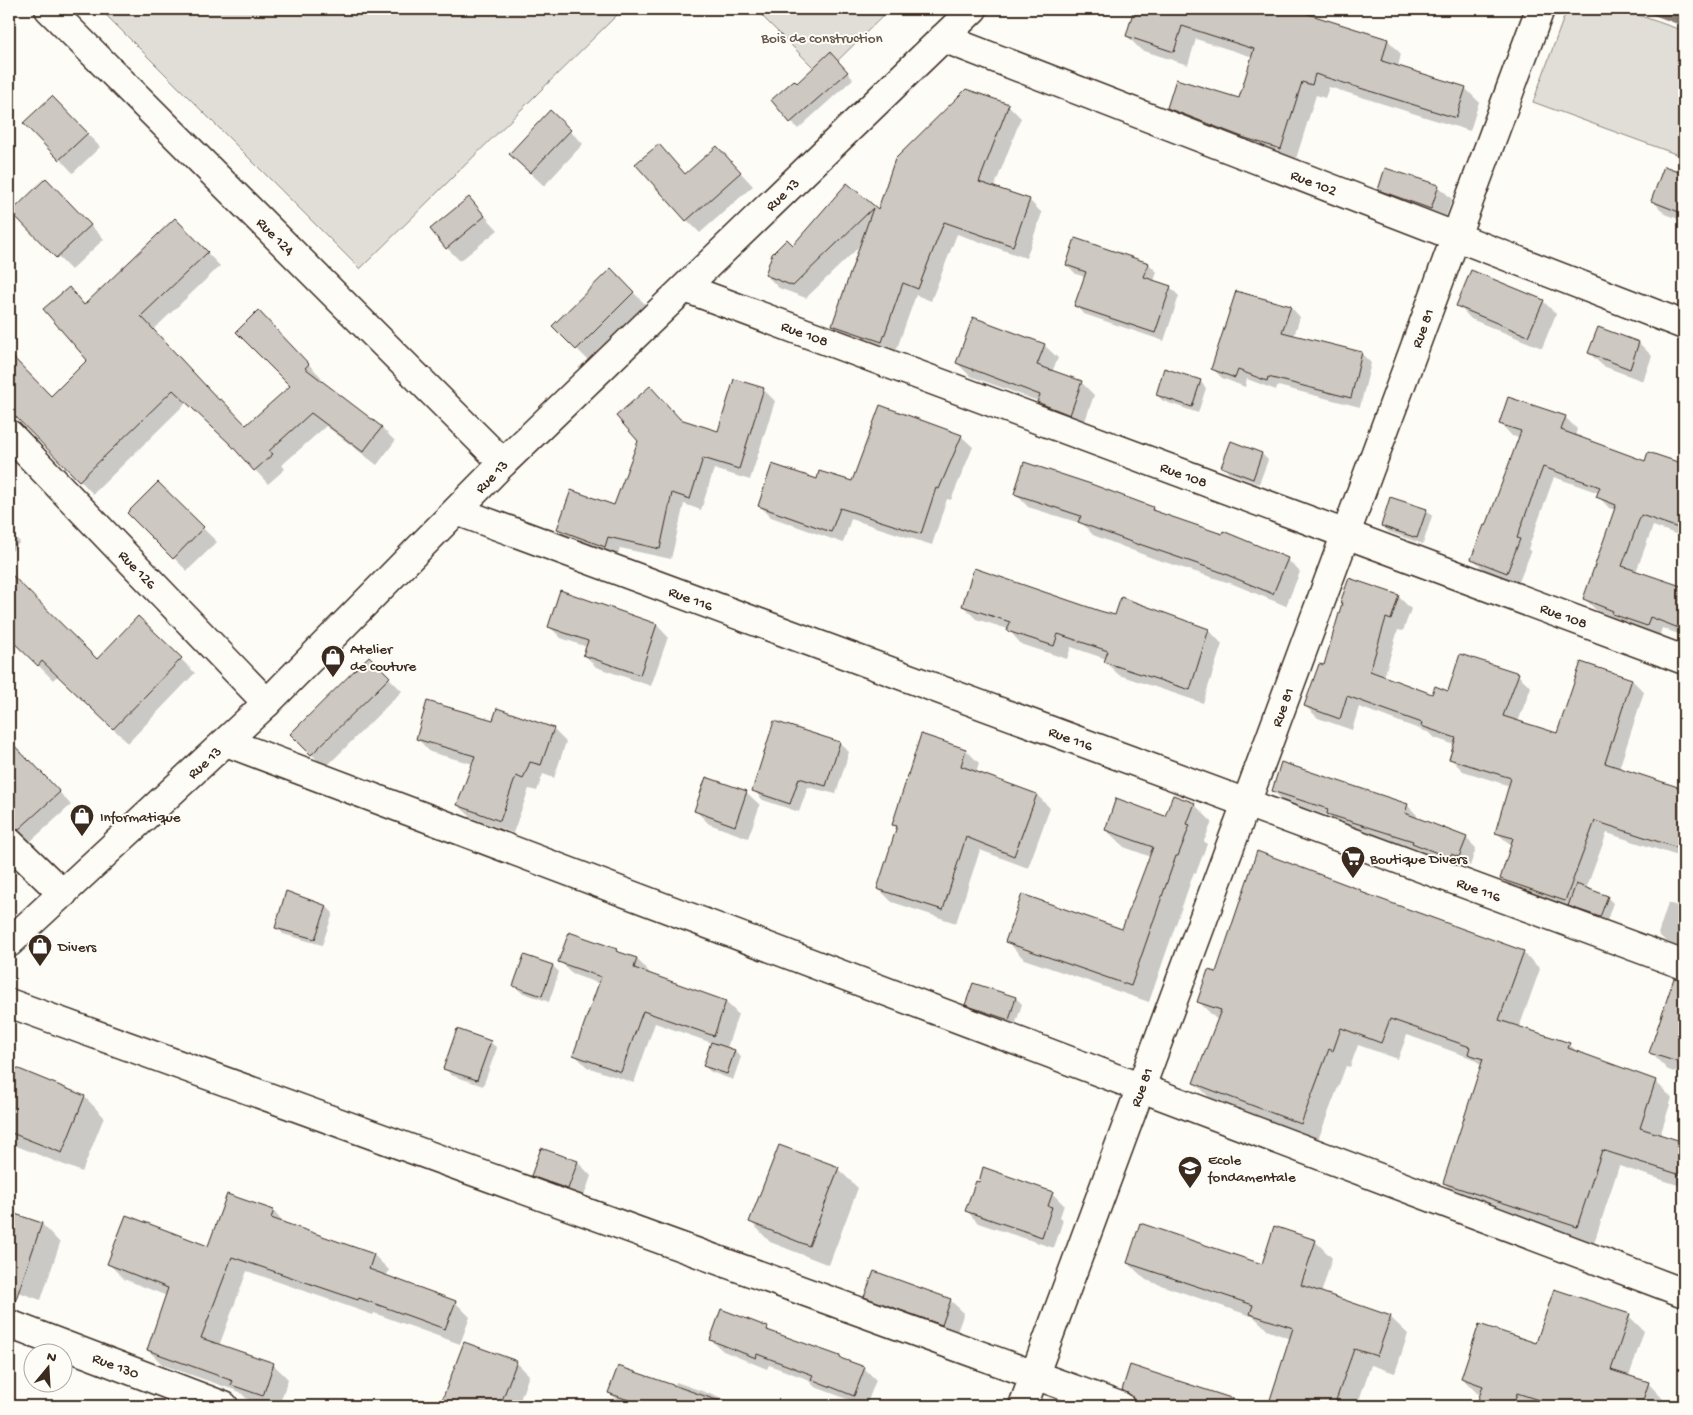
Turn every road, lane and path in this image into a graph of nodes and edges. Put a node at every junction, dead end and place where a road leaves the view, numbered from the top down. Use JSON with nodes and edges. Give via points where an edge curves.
{"nodes":[{"id":1,"x":49,"y":9,"type":"edge"},
{"id":2,"x":973,"y":9,"type":"edge"},
{"id":3,"x":1540,"y":9,"type":"edge"},
{"id":4,"x":943,"y":38,"type":"junction"},
{"id":5,"x":1456,"y":237,"type":"junction"},
{"id":6,"x":684,"y":288,"type":"junction"},
{"id":7,"x":1684,"y":325,"type":"edge"},
{"id":8,"x":9,"y":434,"type":"edge"},
{"id":9,"x":502,"y":463,"type":"junction"},
{"id":10,"x":457,"y":511,"type":"junction"},
{"id":11,"x":1346,"y":534,"type":"junction"},
{"id":12,"x":1684,"y":660,"type":"edge"},
{"id":13,"x":267,"y":703,"type":"junction"},
{"id":14,"x":226,"y":742,"type":"junction"},
{"id":15,"x":1246,"y":803,"type":"junction"},
{"id":16,"x":9,"y":842,"type":"edge"},
{"id":17,"x":63,"y":894,"type":"junction"},
{"id":18,"x":9,"y":943,"type":"edge"},
{"id":19,"x":1684,"y":965,"type":"edge"},
{"id":20,"x":9,"y":1004,"type":"edge"},
{"id":21,"x":1141,"y":1088,"type":"junction"},
{"id":22,"x":1684,"y":1293,"type":"edge"},
{"id":23,"x":9,"y":1324,"type":"edge"},
{"id":24,"x":1035,"y":1375,"type":"junction"},
{"id":25,"x":224,"y":1406,"type":"edge"},
{"id":26,"x":1023,"y":1406,"type":"edge"},
{"id":27,"x":1120,"y":1406,"type":"edge"}],
"edges":[{"from":1,"to":9,"type":"street","name":"Rue 124"},
{"from":2,"to":4,"type":"street","name":"Rue 13"},
{"from":3,"to":5,"type":"street","name":"Rue 81"},
{"from":4,"to":5,"type":"street","name":"Rue 102"},
{"from":4,"to":6,"type":"street","name":"Rue 13"},
{"from":5,"to":7,"type":"street","name":"Rue 102"},
{"from":5,"to":11,"type":"street","name":"Rue 81"},
{"from":6,"to":9,"type":"street","name":"Rue 13"},
{"from":6,"to":11,"type":"street","name":"Rue 108"},
{"from":8,"to":13,"type":"street","name":"Rue 126"},
{"from":9,"to":10,"type":"street","name":"Rue 13"},
{"from":10,"to":13,"type":"street","name":"Rue 13"},
{"from":10,"to":15,"type":"street","name":"Rue 116"},
{"from":11,"to":12,"type":"street","name":"Rue 108"},
{"from":11,"to":15,"type":"street","name":"Rue 81"},
{"from":13,"to":14,"type":"street","name":"Rue 13"},
{"from":14,"to":17,"type":"street","name":"Rue 13"},
{"from":14,"to":21,"type":"street"},
{"from":15,"to":19,"type":"street","name":"Rue 116"},
{"from":15,"to":21,"type":"street","name":"Rue 81"},
{"from":16,"to":17,"type":"street"},
{"from":17,"to":18,"type":"street","name":"Rue 13"},
{"from":20,"to":24,"type":"street"},
{"from":21,"to":22,"type":"street"},
{"from":21,"to":24,"type":"street","name":"Rue 81"},
{"from":23,"to":25,"type":"street","name":"Rue 130"},
{"from":24,"to":26,"type":"street","name":"Rue 81"},
{"from":24,"to":27,"type":"street"}]}
